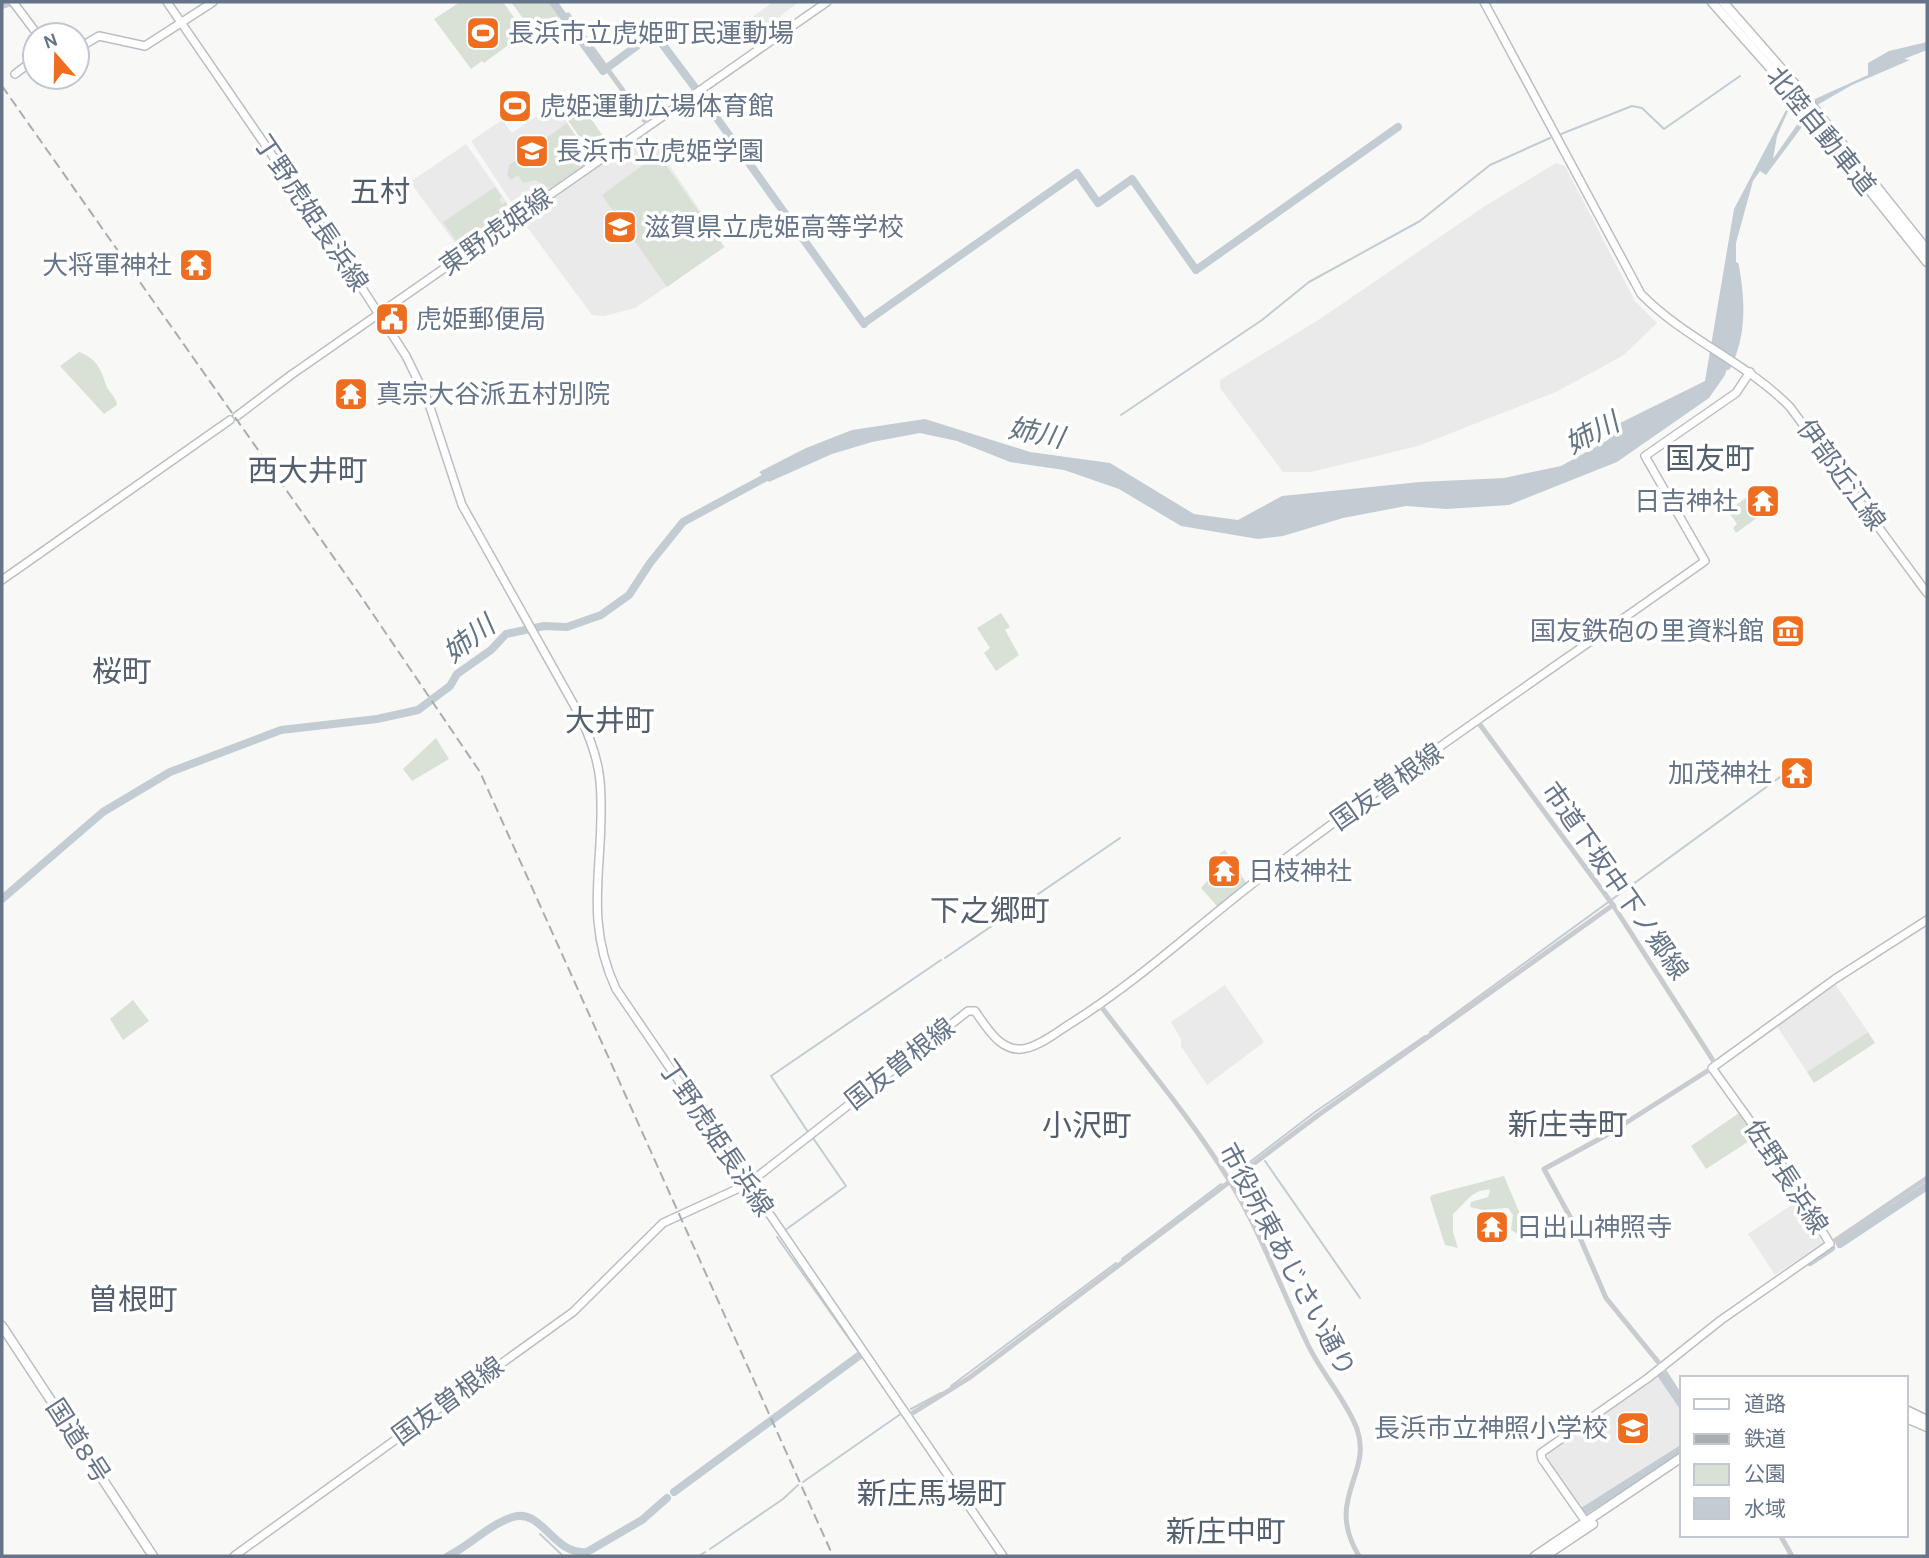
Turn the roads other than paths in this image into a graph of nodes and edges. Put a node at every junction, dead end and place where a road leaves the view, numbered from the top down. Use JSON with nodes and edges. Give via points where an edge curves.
{"nodes":[{"id":1,"x":167,"y":2,"type":"edge"},
{"id":2,"x":213,"y":2,"type":"edge"},
{"id":3,"x":827,"y":2,"type":"edge"},
{"id":4,"x":1484,"y":2,"type":"edge"},
{"id":5,"x":1712,"y":2,"type":"edge"},
{"id":6,"x":1723,"y":2,"type":"edge"},
{"id":7,"x":15,"y":3,"type":"edge"},
{"id":8,"x":568,"y":15,"type":"dead end"},
{"id":9,"x":28,"y":21,"type":"edge"},
{"id":10,"x":182,"y":23,"type":"junction"},
{"id":11,"x":91,"y":41,"type":"edge"},
{"id":12,"x":21,"y":70,"type":"edge"},
{"id":13,"x":15,"y":74,"type":"dead end"},
{"id":14,"x":1790,"y":85,"type":"junction"},
{"id":15,"x":648,"y":125,"type":"junction"},
{"id":16,"x":1865,"y":179,"type":"junction"},
{"id":17,"x":1927,"y":250,"type":"edge"},
{"id":18,"x":1927,"y":262,"type":"edge"},
{"id":19,"x":379,"y":314,"type":"junction"},
{"id":20,"x":1747,"y":370,"type":"junction"},
{"id":21,"x":2,"y":580,"type":"edge"},
{"id":22,"x":1927,"y":593,"type":"edge"},
{"id":23,"x":1478,"y":722,"type":"junction"},
{"id":24,"x":1610,"y":901,"type":"junction"},
{"id":25,"x":1927,"y":920,"type":"edge"},
{"id":26,"x":1100,"y":1005,"type":"junction"},
{"id":27,"x":1714,"y":1066,"type":"junction"},
{"id":28,"x":1927,"y":1178,"type":"edge"},
{"id":29,"x":1230,"y":1182,"type":"junction"},
{"id":30,"x":748,"y":1184,"type":"junction"},
{"id":31,"x":1830,"y":1244,"type":"junction"},
{"id":32,"x":2,"y":1326,"type":"edge"},
{"id":33,"x":1661,"y":1367,"type":"junction"},
{"id":34,"x":1680,"y":1396,"type":"edge"},
{"id":35,"x":1908,"y":1411,"type":"edge"},
{"id":36,"x":908,"y":1416,"type":"junction"},
{"id":37,"x":1908,"y":1419,"type":"edge"},
{"id":38,"x":1927,"y":1420,"type":"edge"},
{"id":39,"x":1927,"y":1427,"type":"edge"},
{"id":40,"x":1680,"y":1458,"type":"edge"},
{"id":41,"x":1680,"y":1464,"type":"edge"},
{"id":42,"x":1586,"y":1522,"type":"junction"},
{"id":43,"x":1781,"y":1537,"type":"edge"},
{"id":44,"x":153,"y":1556,"type":"edge"},
{"id":45,"x":234,"y":1556,"type":"edge"},
{"id":46,"x":1003,"y":1556,"type":"edge"},
{"id":47,"x":1359,"y":1556,"type":"edge"},
{"id":48,"x":1535,"y":1556,"type":"edge"},
{"id":49,"x":1545,"y":1556,"type":"edge"},
{"id":50,"x":1792,"y":1556,"type":"edge"}],
"edges":[{"from":1,"to":10,"type":"main road","name":"丁野虎姫長浜線"},
{"from":2,"to":10,"type":"main road"},
{"from":3,"to":15,"type":"main road","name":"東野虎姫線"},
{"from":4,"to":20,"type":"main road","name":"伊部近江線","via":[[1635,284],[1653,306]]},
{"from":5,"to":14,"type":"highway","name":"北陸自動車道"},
{"from":6,"to":14,"type":"highway","name":"北陸自動車道"},
{"from":7,"to":9,"type":"main road"},
{"from":8,"to":15,"type":"street"},
{"from":10,"to":11,"type":"main road","via":[[145,46],[99,36]]},
{"from":10,"to":19,"type":"main road","name":"丁野虎姫長浜線"},
{"from":12,"to":13,"type":"main road"},
{"from":14,"to":16,"type":"highway","name":"北陸自動車道"},
{"from":15,"to":19,"type":"main road","name":"東野虎姫線"},
{"from":16,"to":17,"type":"highway","name":"北陸自動車道"},
{"from":16,"to":18,"type":"highway","name":"北陸自動車道"},
{"from":19,"to":21,"type":"main road","name":"東野虎姫線"},
{"from":19,"to":30,"type":"main road","name":"丁野虎姫長浜線","via":[[419,381],[454,484],[486,550],[579,713],[596,760],[601,808],[595,913],[609,973],[628,1009]]},
{"from":20,"to":22,"type":"main road","name":"伊部近江線","via":[[1802,421]]},
{"from":20,"to":23,"type":"main road","name":"国友曽根線","via":[[1736,393],[1645,456],[1705,561]]},
{"from":23,"to":24,"type":"street","name":"市道下坂中下ノ郷線"},
{"from":23,"to":26,"type":"main road","name":"国友曽根線","via":[[1275,866]]},
{"from":24,"to":27,"type":"street","name":"市道下坂中下ノ郷線"},
{"from":24,"to":29,"type":"street"},
{"from":25,"to":27,"type":"main road"},
{"from":26,"to":29,"type":"street","name":"市役所東あじさい通り"},
{"from":26,"to":30,"type":"main road","name":"国友曽根線","via":[[1023,1049],[995,1039],[975,1011],[968,1010]]},
{"from":27,"to":31,"type":"main road","name":"佐野長浜線"},
{"from":27,"to":33,"type":"street","via":[[1544,1169],[1606,1297]]},
{"from":28,"to":31,"type":"street"},
{"from":29,"to":36,"type":"street","via":[[969,1378]]},
{"from":29,"to":47,"type":"street","name":"市役所東あじさい通り","via":[[1312,1353],[1358,1432],[1360,1451],[1344,1524]]},
{"from":30,"to":36,"type":"main road","name":"丁野虎姫長浜線"},
{"from":30,"to":45,"type":"main road","name":"国友曽根線","via":[[663,1223],[573,1312]]},
{"from":31,"to":33,"type":"main road","name":"佐野長浜線"},
{"from":32,"to":44,"type":"highway","name":"国道8号"},
{"from":33,"to":34,"type":"street"},
{"from":33,"to":42,"type":"main road","name":"佐野長浜線","via":[[1541,1453]]},
{"from":35,"to":38,"type":"highway"},
{"from":36,"to":46,"type":"main road","name":"丁野虎姫長浜線"},
{"from":37,"to":39,"type":"highway"},
{"from":40,"to":42,"type":"highway"},
{"from":41,"to":49,"type":"highway"},
{"from":42,"to":48,"type":"highway"},
{"from":43,"to":50,"type":"street"}]}
